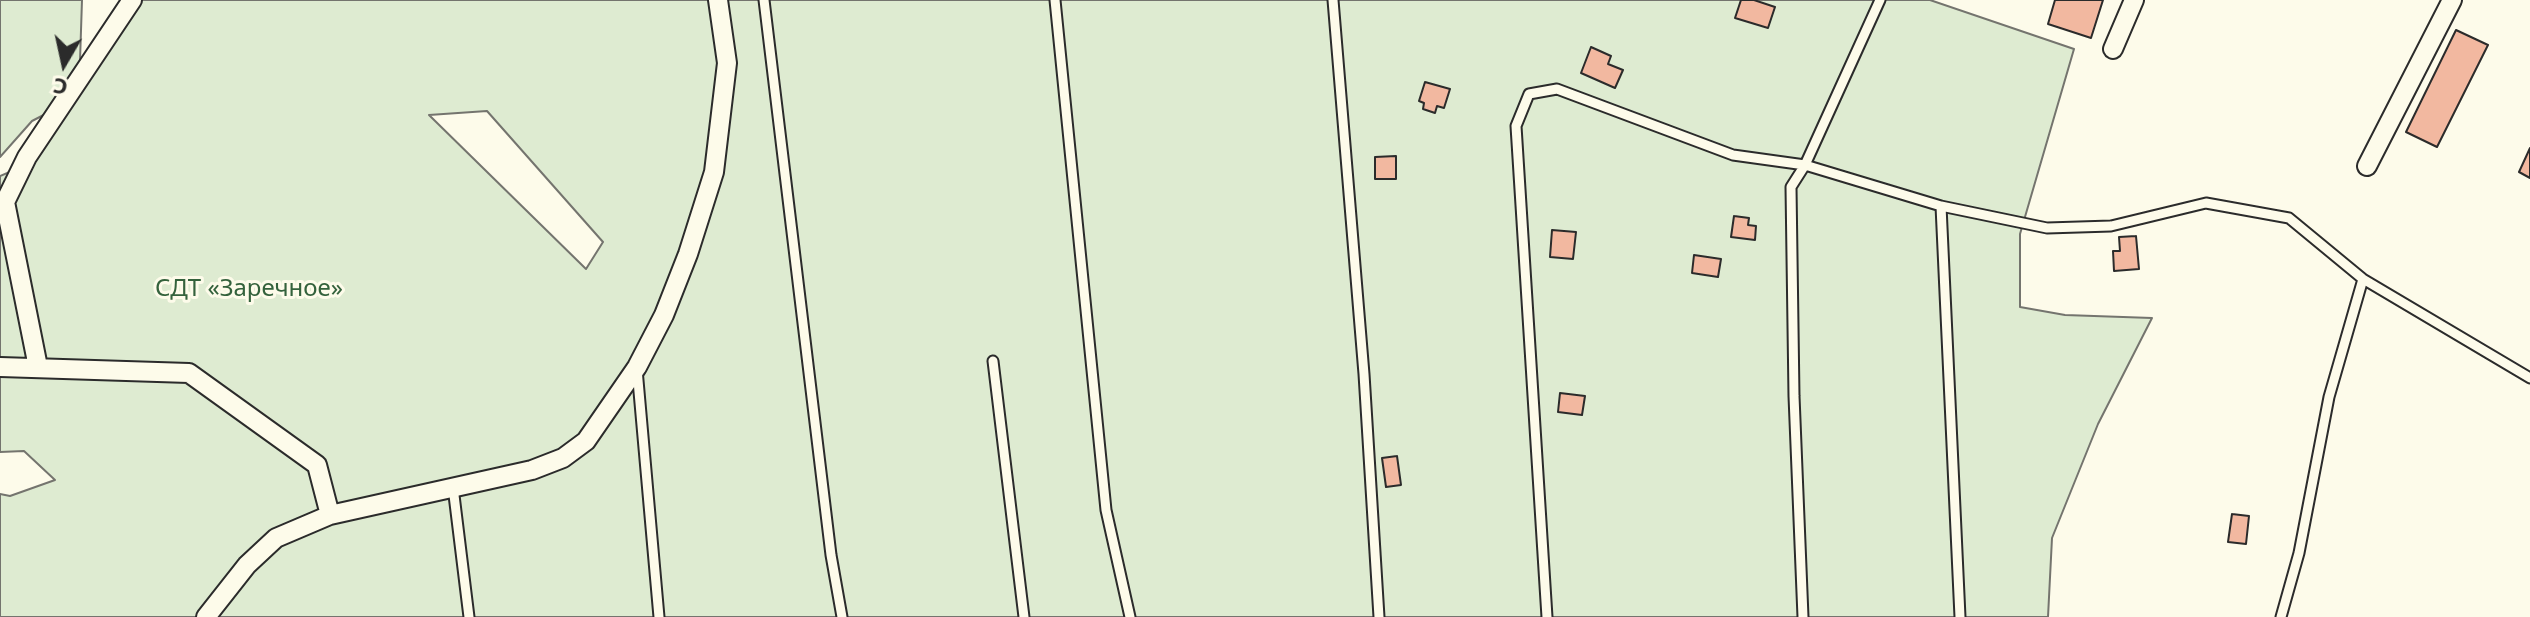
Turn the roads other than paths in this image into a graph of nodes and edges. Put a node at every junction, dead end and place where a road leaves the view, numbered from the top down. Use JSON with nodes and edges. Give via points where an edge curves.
{"nodes":[{"id":1,"x":132,"y":0,"type":"edge"},
{"id":2,"x":718,"y":0,"type":"edge"},
{"id":3,"x":764,"y":0,"type":"edge"},
{"id":4,"x":1055,"y":0,"type":"edge"},
{"id":5,"x":1333,"y":0,"type":"edge"},
{"id":6,"x":1880,"y":0,"type":"edge"},
{"id":7,"x":2134,"y":0,"type":"edge"},
{"id":8,"x":2452,"y":0,"type":"edge"},
{"id":9,"x":2113,"y":49,"type":"dead end"},
{"id":10,"x":1805,"y":165,"type":"junction"},
{"id":11,"x":2367,"y":166,"type":"dead end"},
{"id":12,"x":1941,"y":206,"type":"junction"},
{"id":13,"x":2363,"y":279,"type":"junction"},
{"id":14,"x":993,"y":361,"type":"dead end"},
{"id":15,"x":0,"y":367,"type":"edge"},
{"id":16,"x":38,"y":367,"type":"junction"},
{"id":17,"x":637,"y":367,"type":"junction"},
{"id":18,"x":2530,"y":378,"type":"edge"},
{"id":19,"x":453,"y":487,"type":"junction"},
{"id":20,"x":330,"y":515,"type":"junction"},
{"id":21,"x":206,"y":617,"type":"edge"},
{"id":22,"x":469,"y":617,"type":"edge"},
{"id":23,"x":659,"y":617,"type":"edge"},
{"id":24,"x":842,"y":617,"type":"edge"},
{"id":25,"x":1024,"y":617,"type":"edge"},
{"id":26,"x":1130,"y":617,"type":"edge"},
{"id":27,"x":1379,"y":617,"type":"edge"},
{"id":28,"x":1547,"y":617,"type":"edge"},
{"id":29,"x":1803,"y":617,"type":"edge"},
{"id":30,"x":1960,"y":617,"type":"edge"},
{"id":31,"x":2281,"y":617,"type":"edge"}],
"edges":[{"from":1,"to":16,"type":"street","via":[[27,157],[5,202]]},
{"from":2,"to":17,"type":"street","via":[[727,63],[714,172],[683,267]]},
{"from":3,"to":24,"type":"lane"},
{"from":4,"to":26,"type":"lane","via":[[1106,510]]},
{"from":5,"to":27,"type":"lane"},
{"from":6,"to":10,"type":"lane"},
{"from":7,"to":9,"type":"street"},
{"from":8,"to":11,"type":"street"},
{"from":10,"to":12,"type":"lane"},
{"from":10,"to":28,"type":"lane","via":[[1733,155],[1557,89],[1529,94],[1516,126]]},
{"from":10,"to":29,"type":"lane","via":[[1791,187]]},
{"from":12,"to":13,"type":"lane","via":[[2047,228],[2111,226],[2206,203],[2289,218]]},
{"from":12,"to":30,"type":"lane"},
{"from":13,"to":18,"type":"lane"},
{"from":13,"to":31,"type":"lane","via":[[2329,397]]},
{"from":14,"to":25,"type":"lane"},
{"from":15,"to":16,"type":"street"},
{"from":16,"to":20,"type":"street","via":[[189,373],[317,465]]},
{"from":17,"to":19,"type":"street","via":[[586,441],[563,458]]},
{"from":17,"to":23,"type":"lane"},
{"from":19,"to":20,"type":"street"},
{"from":19,"to":22,"type":"lane"},
{"from":20,"to":21,"type":"street","via":[[276,538]]}]}
